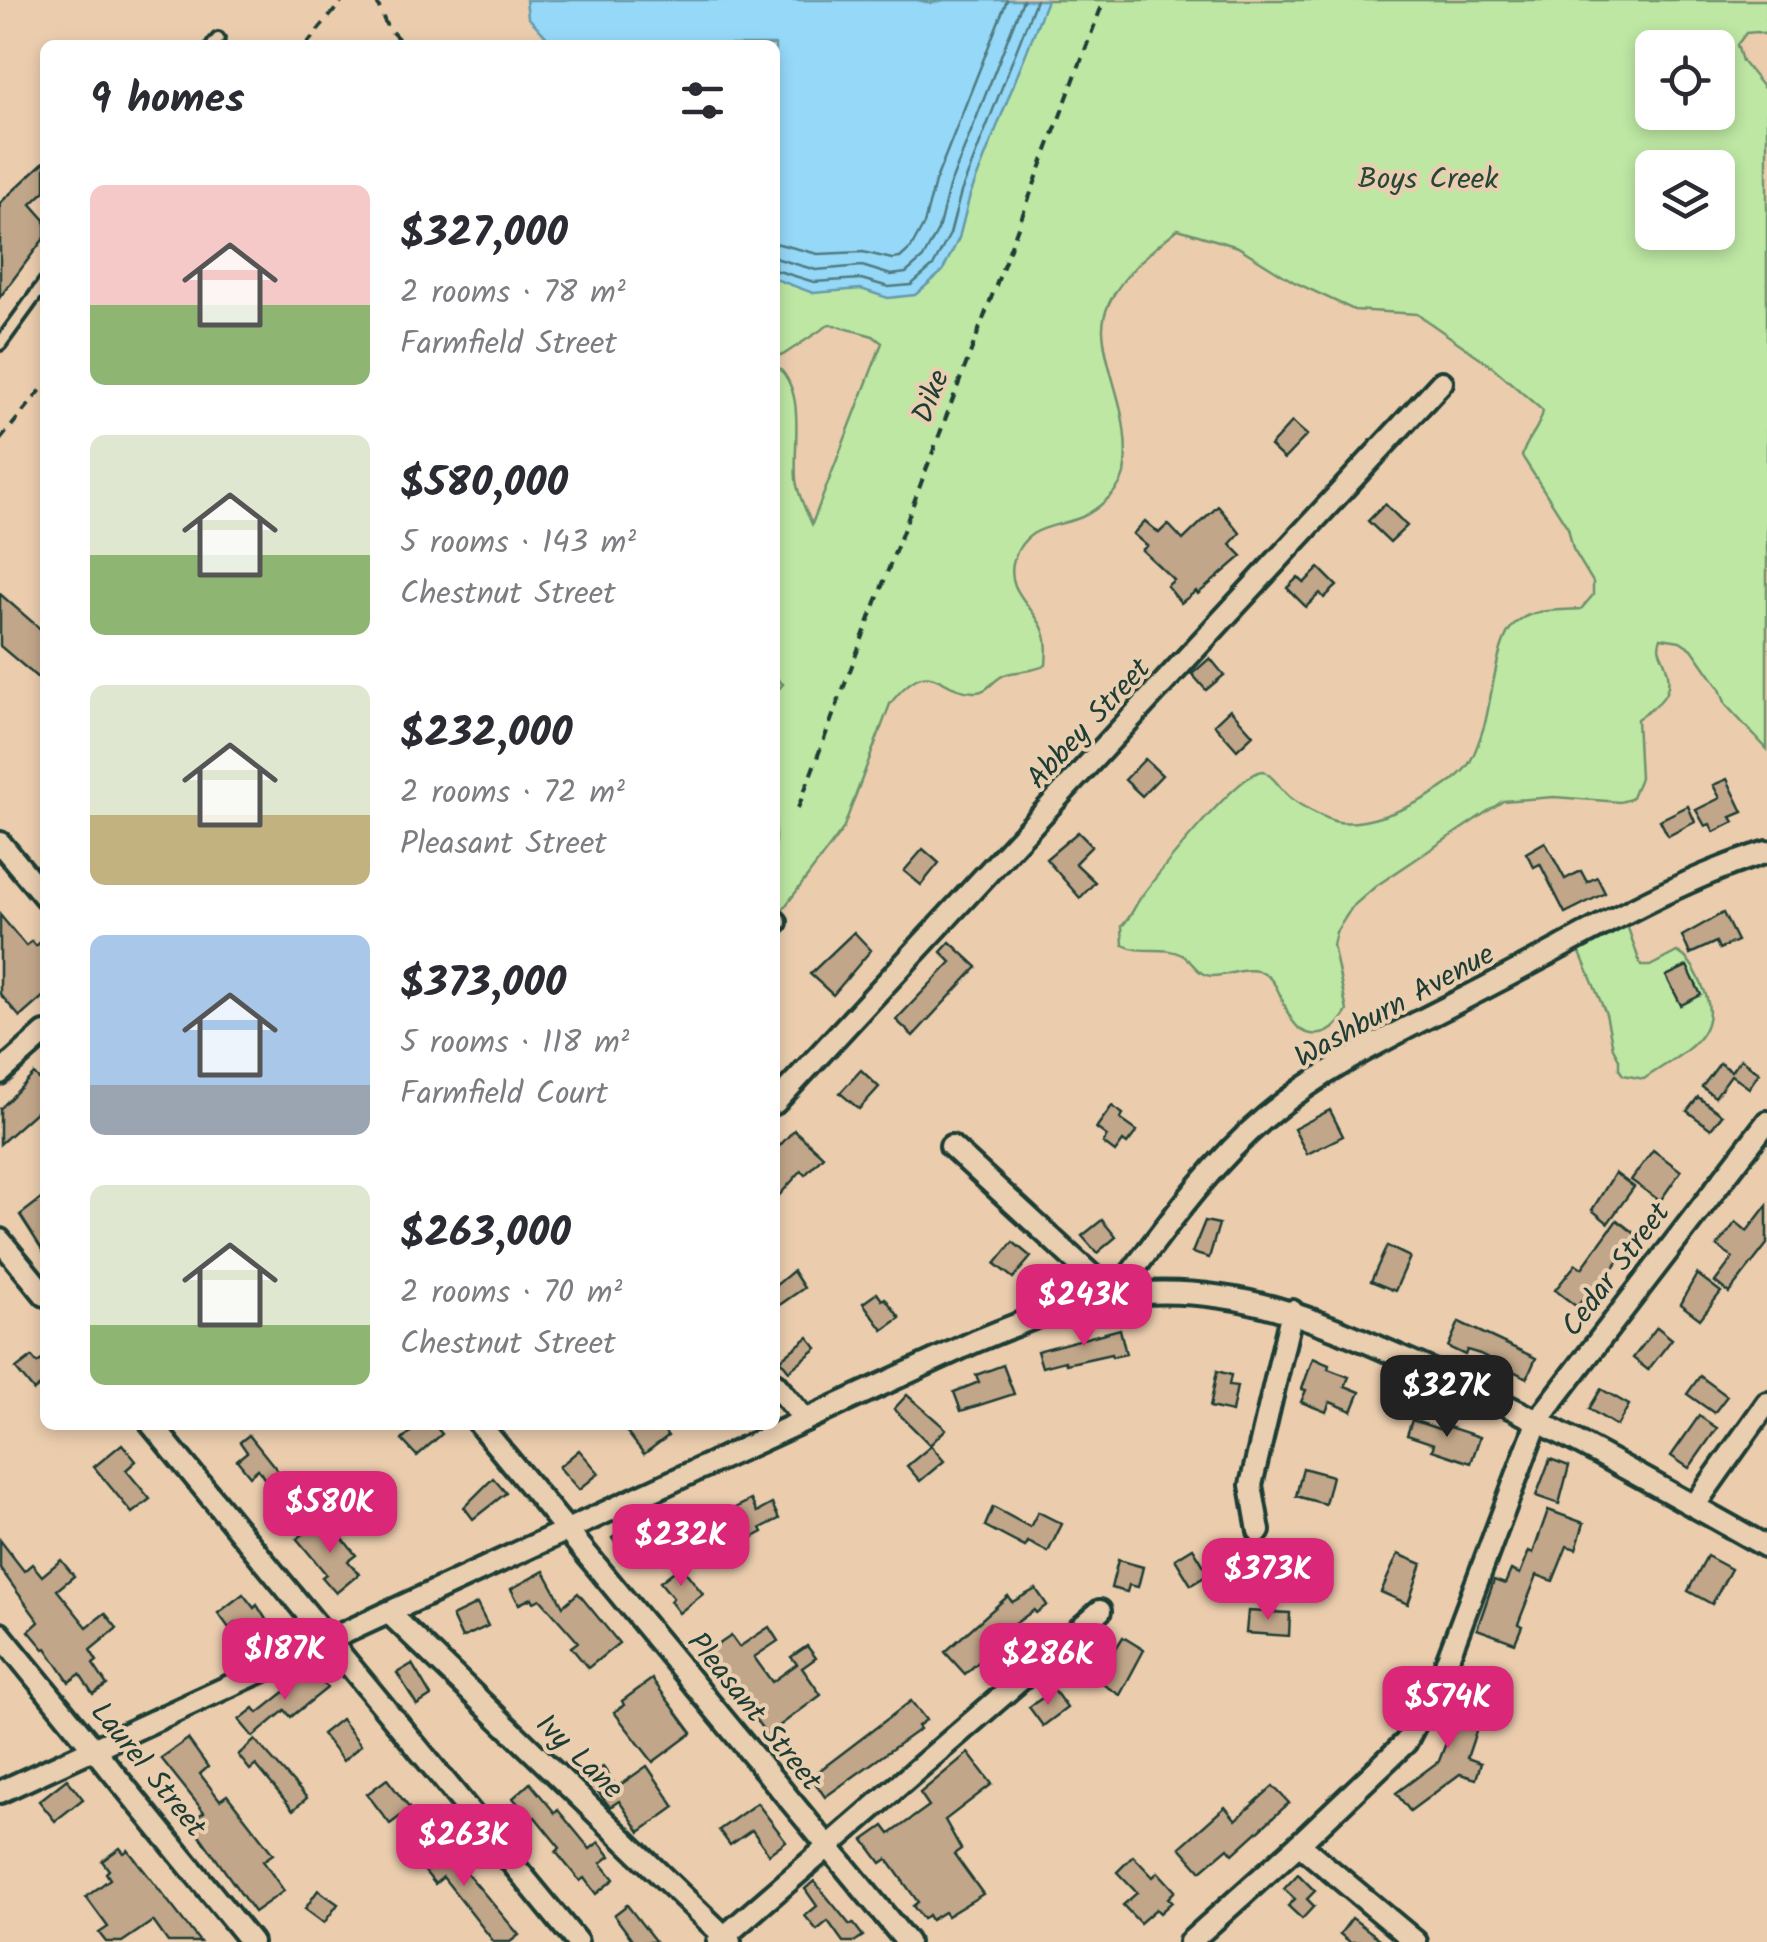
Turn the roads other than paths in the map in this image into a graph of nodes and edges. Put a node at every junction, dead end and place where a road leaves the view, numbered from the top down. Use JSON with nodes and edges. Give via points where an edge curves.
{"nodes":[{"id":1,"x":40,"y":289,"type":"edge"},
{"id":2,"x":0,"y":344,"type":"edge"},
{"id":3,"x":1442,"y":382,"type":"dead end"},
{"id":4,"x":0,"y":843,"type":"edge"},
{"id":5,"x":1767,"y":852,"type":"edge"},
{"id":6,"x":40,"y":891,"type":"edge"},
{"id":7,"x":40,"y":1037,"type":"edge"},
{"id":8,"x":0,"y":1073,"type":"edge"},
{"id":9,"x":780,"y":1098,"type":"edge"},
{"id":10,"x":1767,"y":1122,"type":"edge"},
{"id":11,"x":951,"y":1146,"type":"dead end"},
{"id":12,"x":0,"y":1240,"type":"edge"},
{"id":13,"x":40,"y":1288,"type":"edge"},
{"id":14,"x":1114,"y":1296,"type":"junction"},
{"id":15,"x":1292,"y":1311,"type":"junction"},
{"id":16,"x":780,"y":1390,"type":"edge"},
{"id":17,"x":1767,"y":1403,"type":"edge"},
{"id":18,"x":805,"y":1420,"type":"junction"},
{"id":19,"x":1538,"y":1420,"type":"junction"},
{"id":20,"x":156,"y":1430,"type":"edge"},
{"id":21,"x":484,"y":1430,"type":"edge"},
{"id":22,"x":1694,"y":1506,"type":"junction"},
{"id":23,"x":566,"y":1530,"type":"junction"},
{"id":24,"x":1258,"y":1531,"type":"dead end"},
{"id":25,"x":1767,"y":1548,"type":"edge"},
{"id":26,"x":388,"y":1612,"type":"junction"},
{"id":27,"x":1100,"y":1612,"type":"dead end"},
{"id":28,"x":0,"y":1634,"type":"edge"},
{"id":29,"x":327,"y":1641,"type":"junction"},
{"id":30,"x":93,"y":1749,"type":"junction"},
{"id":31,"x":0,"y":1792,"type":"edge"},
{"id":32,"x":1299,"y":1844,"type":"junction"},
{"id":33,"x":828,"y":1846,"type":"junction"},
{"id":34,"x":724,"y":1940,"type":"edge"},
{"id":35,"x":251,"y":1942,"type":"edge"},
{"id":36,"x":578,"y":1942,"type":"edge"},
{"id":37,"x":908,"y":1942,"type":"edge"},
{"id":38,"x":1190,"y":1942,"type":"edge"},
{"id":39,"x":1416,"y":1942,"type":"edge"}],
"edges":[{"from":1,"to":2,"type":"lane"},
{"from":3,"to":9,"type":"street","name":"Abbey Street"},
{"from":4,"to":6,"type":"street"},
{"from":5,"to":14,"type":"street","name":"Washburn Avenue","via":[[1589,930],[1289,1099],[1207,1176]]},
{"from":7,"to":8,"type":"street"},
{"from":10,"to":19,"type":"street","name":"Cedar Street"},
{"from":11,"to":14,"type":"street"},
{"from":12,"to":13,"type":"street"},
{"from":14,"to":15,"type":"street","via":[[1204,1294]]},
{"from":14,"to":18,"type":"street","via":[[1009,1327]]},
{"from":15,"to":19,"type":"street"},
{"from":15,"to":24,"type":"street","via":[[1251,1485]]},
{"from":16,"to":18,"type":"street"},
{"from":17,"to":22,"type":"street"},
{"from":18,"to":23,"type":"street"},
{"from":19,"to":22,"type":"street"},
{"from":19,"to":32,"type":"street","name":"Cedar Street","via":[[1444,1669],[1406,1742]]},
{"from":20,"to":29,"type":"street"},
{"from":21,"to":23,"type":"street","name":"Pleasant Street"},
{"from":22,"to":25,"type":"street"},
{"from":23,"to":26,"type":"street"},
{"from":23,"to":33,"type":"street","name":"Pleasant Street"},
{"from":26,"to":29,"type":"street"},
{"from":26,"to":34,"type":"street","name":"Ivy Lane"},
{"from":27,"to":33,"type":"street"},
{"from":28,"to":30,"type":"street","name":"Laurel Street"},
{"from":29,"to":30,"type":"street"},
{"from":29,"to":36,"type":"street"},
{"from":30,"to":31,"type":"street"},
{"from":30,"to":35,"type":"street","name":"Laurel Street"},
{"from":32,"to":38,"type":"street","name":"Cedar Street"},
{"from":32,"to":39,"type":"street"},
{"from":33,"to":34,"type":"street"},
{"from":33,"to":37,"type":"street","name":"Pleasant Street"}]}
